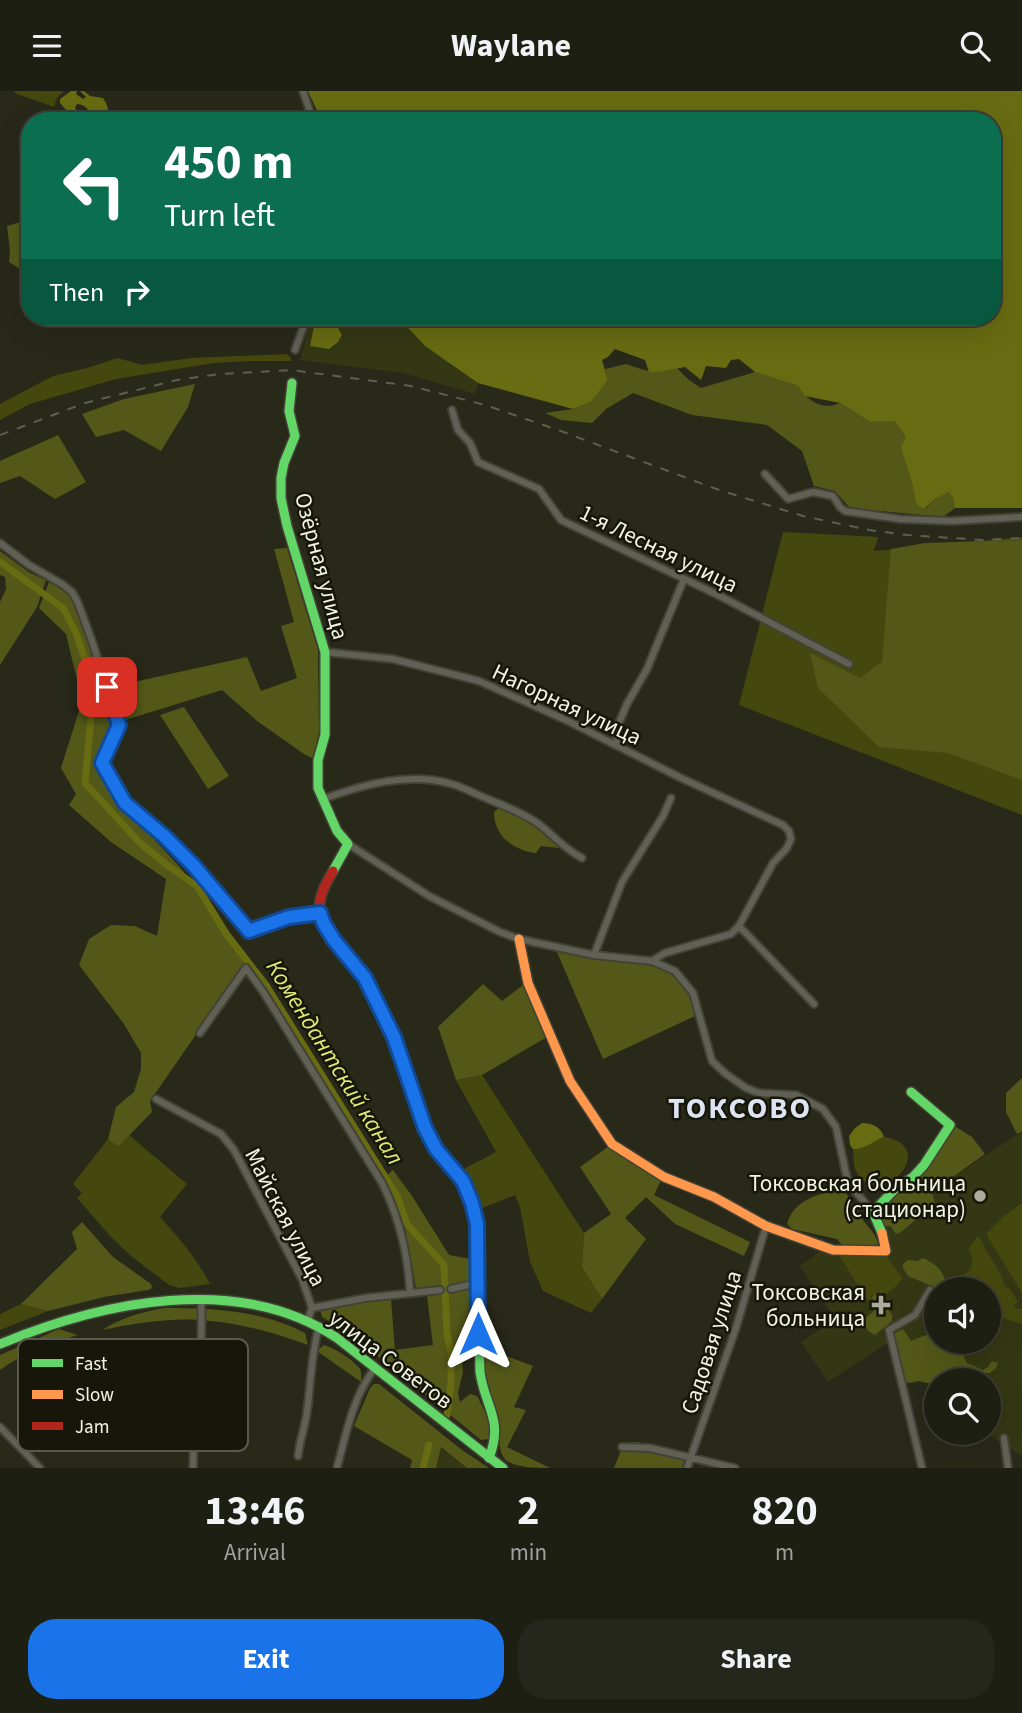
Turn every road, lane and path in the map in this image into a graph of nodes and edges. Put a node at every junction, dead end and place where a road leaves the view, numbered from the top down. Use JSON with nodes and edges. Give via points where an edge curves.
{"nodes":[{"id":1,"x":303,"y":91,"type":"edge"},
{"id":2,"x":310,"y":112,"type":"edge"},
{"id":3,"x":304,"y":326,"type":"edge"},
{"id":4,"x":295,"y":350,"type":"dead end"},
{"id":5,"x":292,"y":383,"type":"dead end"},
{"id":6,"x":452,"y":410,"type":"dead end"},
{"id":7,"x":765,"y":474,"type":"dead end"},
{"id":8,"x":1022,"y":517,"type":"edge"},
{"id":9,"x":0,"y":543,"type":"edge"},
{"id":10,"x":684,"y":579,"type":"junction"},
{"id":11,"x":325,"y":652,"type":"junction"},
{"id":12,"x":849,"y":664,"type":"dead end"},
{"id":13,"x":622,"y":748,"type":"junction"},
{"id":14,"x":671,"y":798,"type":"dead end"},
{"id":15,"x":323,"y":799,"type":"junction"},
{"id":16,"x":348,"y":844,"type":"junction"},
{"id":17,"x":582,"y":858,"type":"dead end"},
{"id":18,"x":320,"y":913,"type":"junction"},
{"id":19,"x":739,"y":926,"type":"junction"},
{"id":20,"x":519,"y":939,"type":"junction"},
{"id":21,"x":594,"y":955,"type":"junction"},
{"id":22,"x":652,"y":961,"type":"junction"},
{"id":23,"x":814,"y":1004,"type":"dead end"},
{"id":24,"x":200,"y":1033,"type":"dead end"},
{"id":25,"x":911,"y":1092,"type":"dead end"},
{"id":26,"x":156,"y":1099,"type":"dead end"},
{"id":27,"x":873,"y":1212,"type":"junction"},
{"id":28,"x":766,"y":1226,"type":"junction"},
{"id":29,"x":477,"y":1283,"type":"junction"},
{"id":30,"x":452,"y":1289,"type":"dead end"},
{"id":31,"x":440,"y":1290,"type":"dead end"},
{"id":32,"x":410,"y":1293,"type":"junction"},
{"id":33,"x":201,"y":1299,"type":"junction"},
{"id":34,"x":924,"y":1300,"type":"edge"},
{"id":35,"x":312,"y":1308,"type":"junction"},
{"id":36,"x":307,"y":1322,"type":"junction"},
{"id":37,"x":319,"y":1327,"type":"junction"},
{"id":38,"x":202,"y":1339,"type":"edge"},
{"id":39,"x":0,"y":1344,"type":"edge"},
{"id":40,"x":375,"y":1368,"type":"junction"},
{"id":41,"x":0,"y":1427,"type":"edge"},
{"id":42,"x":1004,"y":1438,"type":"dead end"},
{"id":43,"x":18,"y":1446,"type":"edge"},
{"id":44,"x":622,"y":1447,"type":"dead end"},
{"id":45,"x":23,"y":1451,"type":"edge"},
{"id":46,"x":299,"y":1456,"type":"dead end"},
{"id":47,"x":691,"y":1457,"type":"junction"},
{"id":48,"x":489,"y":1458,"type":"junction"},
{"id":49,"x":33,"y":1462,"type":"junction"},
{"id":50,"x":26,"y":1468,"type":"edge"},
{"id":51,"x":40,"y":1468,"type":"edge"},
{"id":52,"x":337,"y":1468,"type":"edge"},
{"id":53,"x":503,"y":1468,"type":"edge"},
{"id":54,"x":687,"y":1468,"type":"edge"},
{"id":55,"x":735,"y":1468,"type":"edge"},
{"id":56,"x":922,"y":1468,"type":"edge"},
{"id":57,"x":1008,"y":1468,"type":"edge"}],
"edges":[{"from":1,"to":2,"type":"street"},
{"from":3,"to":4,"type":"street"},
{"from":5,"to":11,"type":"street","name":"Озёрная улица","via":[[289,411],[295,436],[284,463],[281,498]]},
{"from":6,"to":10,"type":"street","name":"1-я Лесная улица","via":[[458,430],[478,462],[539,489],[561,520]]},
{"from":7,"to":8,"type":"street","via":[[788,499],[813,492],[833,496],[845,511],[951,521]]},
{"from":9,"to":18,"type":"street","via":[[62,584],[78,604],[119,725],[102,763],[125,803],[194,866],[249,931],[289,917]]},
{"from":10,"to":12,"type":"street","name":"1-я Лесная улица"},
{"from":10,"to":13,"type":"street","via":[[616,730]]},
{"from":11,"to":13,"type":"street","name":"Нагорная улица","via":[[393,659],[479,681]]},
{"from":11,"to":15,"type":"street","name":"Озёрная улица","via":[[325,735],[318,760],[318,788]]},
{"from":13,"to":19,"type":"street","name":"Нагорная улица","via":[[789,831],[791,839]]},
{"from":14,"to":21,"type":"street","via":[[622,882]]},
{"from":15,"to":16,"type":"street","name":"Озёрная улица"},
{"from":15,"to":17,"type":"street","via":[[403,779],[447,783],[539,825]]},
{"from":16,"to":18,"type":"street","via":[[323,890]]},
{"from":16,"to":20,"type":"street","via":[[429,896]]},
{"from":18,"to":29,"type":"street","via":[[334,940],[365,978],[394,1037],[425,1128],[463,1181],[477,1224]]},
{"from":19,"to":22,"type":"street","via":[[731,935],[665,953]]},
{"from":19,"to":23,"type":"street"},
{"from":20,"to":21,"type":"street"},
{"from":20,"to":28,"type":"street","via":[[528,983],[570,1081],[612,1144],[664,1177],[714,1197]]},
{"from":21,"to":22,"type":"street"},
{"from":22,"to":27,"type":"street","via":[[675,971],[693,993],[712,1061],[726,1075],[759,1093],[796,1095],[823,1109],[836,1127],[848,1183]]},
{"from":24,"to":32,"type":"street","via":[[246,968],[393,1204]]},
{"from":25,"to":27,"type":"street","via":[[950,1125],[924,1165]]},
{"from":26,"to":35,"type":"street","name":"Майская улица","via":[[221,1134],[234,1150],[302,1279]]},
{"from":27,"to":28,"type":"street","via":[[886,1251],[833,1250]]},
{"from":28,"to":47,"type":"street","name":"Садовая улица"},
{"from":29,"to":30,"type":"street"},
{"from":29,"to":48,"type":"street","via":[[481,1379],[496,1436]]},
{"from":31,"to":32,"type":"street"},
{"from":32,"to":35,"type":"street"},
{"from":33,"to":36,"type":"street","name":"улица Советов","via":[[268,1309]]},
{"from":33,"to":38,"type":"street"},
{"from":33,"to":39,"type":"street","name":"улица Советов","via":[[172,1299],[103,1311]]},
{"from":34,"to":56,"type":"street","via":[[915,1315],[889,1330]]},
{"from":35,"to":36,"type":"street"},
{"from":36,"to":37,"type":"street","name":"улица Советов"},
{"from":37,"to":40,"type":"street","name":"улица Советов"},
{"from":37,"to":46,"type":"street"},
{"from":40,"to":48,"type":"street","name":"улица Советов"},
{"from":40,"to":52,"type":"street","via":[[366,1379]]},
{"from":41,"to":43,"type":"street"},
{"from":42,"to":57,"type":"street"},
{"from":44,"to":47,"type":"street"},
{"from":45,"to":49,"type":"street"},
{"from":47,"to":54,"type":"street","name":"Садовая улица"},
{"from":47,"to":55,"type":"street"},
{"from":48,"to":53,"type":"street","name":"улица Советов"},
{"from":49,"to":50,"type":"street"},
{"from":49,"to":51,"type":"street"}]}
